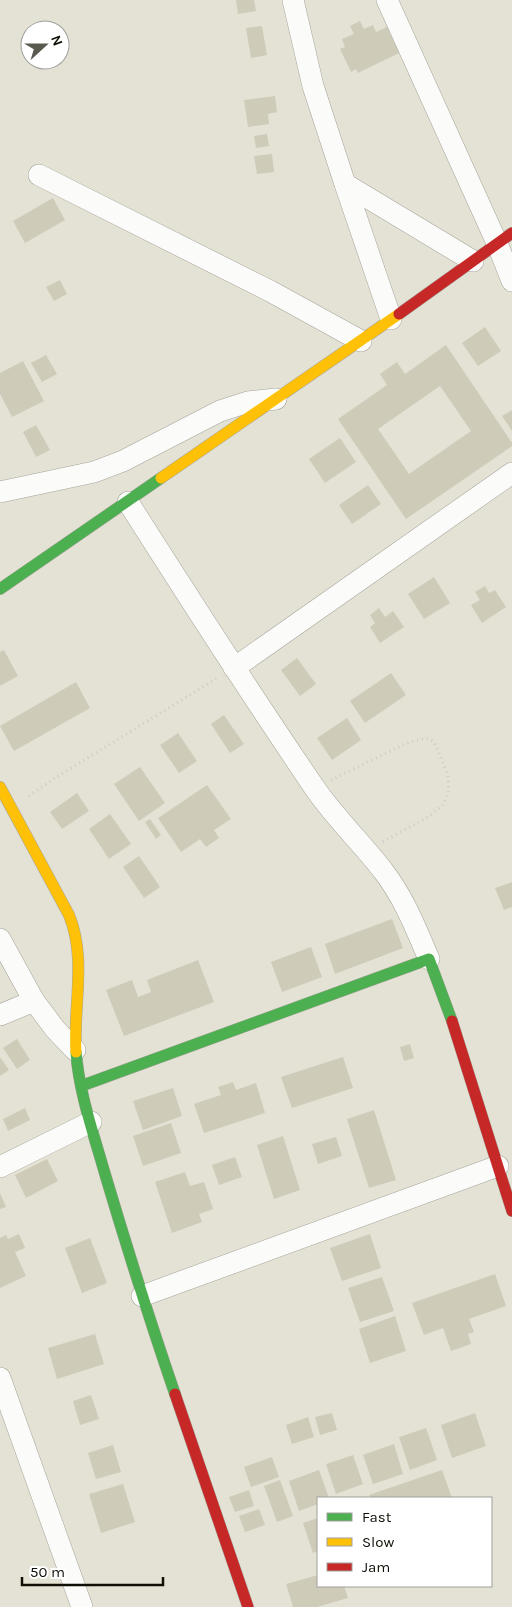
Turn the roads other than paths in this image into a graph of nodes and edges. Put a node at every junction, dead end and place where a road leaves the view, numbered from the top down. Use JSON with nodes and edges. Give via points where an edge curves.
{"nodes":[{"id":1,"x":293,"y":0,"type":"edge"},
{"id":2,"x":387,"y":0,"type":"edge"},
{"id":3,"x":39,"y":175,"type":"dead end"},
{"id":4,"x":345,"y":184,"type":"junction"},
{"id":5,"x":505,"y":238,"type":"edge"},
{"id":6,"x":473,"y":261,"type":"junction"},
{"id":7,"x":512,"y":281,"type":"edge"},
{"id":8,"x":391,"y":319,"type":"junction"},
{"id":9,"x":361,"y":342,"type":"junction"},
{"id":10,"x":277,"y":399,"type":"junction"},
{"id":11,"x":512,"y":473,"type":"edge"},
{"id":12,"x":0,"y":492,"type":"edge"},
{"id":13,"x":128,"y":502,"type":"junction"},
{"id":14,"x":0,"y":589,"type":"edge"},
{"id":15,"x":234,"y":668,"type":"junction"},
{"id":16,"x":0,"y":787,"type":"edge"},
{"id":17,"x":0,"y":939,"type":"edge"},
{"id":18,"x":429,"y":959,"type":"junction"},
{"id":19,"x":34,"y":1001,"type":"junction"},
{"id":20,"x":0,"y":1015,"type":"edge"},
{"id":21,"x":75,"y":1050,"type":"junction"},
{"id":22,"x":81,"y":1086,"type":"junction"},
{"id":23,"x":91,"y":1122,"type":"junction"},
{"id":24,"x":498,"y":1166,"type":"junction"},
{"id":25,"x":0,"y":1167,"type":"edge"},
{"id":26,"x":512,"y":1211,"type":"edge"},
{"id":27,"x":142,"y":1296,"type":"junction"},
{"id":28,"x":0,"y":1378,"type":"edge"},
{"id":29,"x":82,"y":1607,"type":"edge"},
{"id":30,"x":248,"y":1607,"type":"edge"}],
"edges":[{"from":1,"to":4,"type":"street","via":[[313,86]]},
{"from":2,"to":5,"type":"street"},
{"from":3,"to":9,"type":"street","via":[[270,291]]},
{"from":4,"to":6,"type":"street"},
{"from":4,"to":8,"type":"street"},
{"from":5,"to":6,"type":"street"},
{"from":5,"to":7,"type":"street"},
{"from":6,"to":8,"type":"street"},
{"from":8,"to":9,"type":"street"},
{"from":9,"to":10,"type":"street"},
{"from":10,"to":12,"type":"street","via":[[248,402],[220,411],[123,461],[94,472]]},
{"from":10,"to":13,"type":"street"},
{"from":11,"to":15,"type":"street"},
{"from":13,"to":14,"type":"street"},
{"from":13,"to":15,"type":"street"},
{"from":15,"to":18,"type":"street","via":[[316,789],[384,872],[409,913]]},
{"from":16,"to":21,"type":"street","via":[[69,914],[76,933],[80,973]]},
{"from":17,"to":19,"type":"street"},
{"from":18,"to":22,"type":"street"},
{"from":18,"to":24,"type":"street","via":[[448,1007]]},
{"from":19,"to":20,"type":"street"},
{"from":19,"to":21,"type":"street"},
{"from":21,"to":22,"type":"street"},
{"from":22,"to":23,"type":"street"},
{"from":23,"to":25,"type":"street"},
{"from":23,"to":27,"type":"street"},
{"from":24,"to":26,"type":"street"},
{"from":24,"to":27,"type":"street"},
{"from":27,"to":30,"type":"street"},
{"from":28,"to":29,"type":"street"}]}
